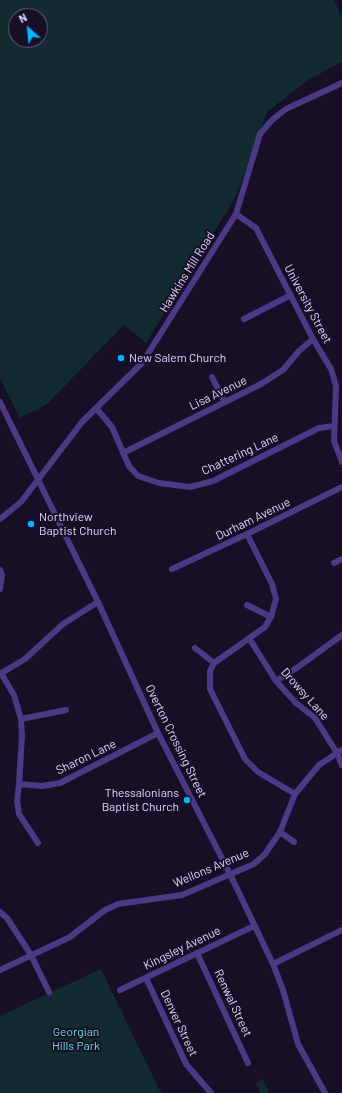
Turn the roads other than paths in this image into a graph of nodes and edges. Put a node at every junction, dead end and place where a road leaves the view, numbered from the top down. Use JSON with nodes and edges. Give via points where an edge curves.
{"nodes":[{"id":1,"x":342,"y":83,"type":"edge"},
{"id":2,"x":236,"y":214,"type":"junction"},
{"id":3,"x":291,"y":295,"type":"junction"},
{"id":4,"x":244,"y":319,"type":"dead end"},
{"id":5,"x":313,"y":339,"type":"junction"},
{"id":6,"x":212,"y":377,"type":"dead end"},
{"id":7,"x":224,"y":401,"type":"junction"},
{"id":8,"x":0,"y":402,"type":"edge"},
{"id":9,"x":96,"y":408,"type":"junction"},
{"id":10,"x":334,"y":426,"type":"junction"},
{"id":11,"x":123,"y":453,"type":"junction"},
{"id":12,"x":342,"y":462,"type":"edge"},
{"id":13,"x":38,"y":479,"type":"junction"},
{"id":14,"x":342,"y":487,"type":"edge"},
{"id":15,"x":0,"y":519,"type":"edge"},
{"id":16,"x":247,"y":534,"type":"junction"},
{"id":17,"x":342,"y":559,"type":"edge"},
{"id":18,"x":334,"y":563,"type":"dead end"},
{"id":19,"x":172,"y":569,"type":"dead end"},
{"id":20,"x":0,"y":570,"type":"edge"},
{"id":21,"x":0,"y":589,"type":"edge"},
{"id":22,"x":98,"y":602,"type":"junction"},
{"id":23,"x":248,"y":605,"type":"dead end"},
{"id":24,"x":271,"y":617,"type":"junction"},
{"id":25,"x":342,"y":635,"type":"edge"},
{"id":26,"x":249,"y":638,"type":"junction"},
{"id":27,"x":195,"y":648,"type":"dead end"},
{"id":28,"x":214,"y":663,"type":"junction"},
{"id":29,"x":1,"y":674,"type":"edge"},
{"id":30,"x":276,"y":681,"type":"junction"},
{"id":31,"x":66,"y":710,"type":"dead end"},
{"id":32,"x":21,"y":719,"type":"junction"},
{"id":33,"x":158,"y":733,"type":"junction"},
{"id":34,"x":339,"y":751,"type":"edge"},
{"id":35,"x":342,"y":765,"type":"edge"},
{"id":36,"x":19,"y":784,"type":"junction"},
{"id":37,"x":295,"y":794,"type":"junction"},
{"id":38,"x":280,"y":832,"type":"junction"},
{"id":39,"x":294,"y":842,"type":"dead end"},
{"id":40,"x":38,"y":843,"type":"dead end"},
{"id":41,"x":230,"y":874,"type":"junction"},
{"id":42,"x":0,"y":912,"type":"edge"},
{"id":43,"x":254,"y":926,"type":"junction"},
{"id":44,"x":342,"y":930,"type":"edge"},
{"id":45,"x":197,"y":953,"type":"junction"},
{"id":46,"x":31,"y":955,"type":"junction"},
{"id":47,"x":273,"y":964,"type":"junction"},
{"id":48,"x":0,"y":970,"type":"edge"},
{"id":49,"x":146,"y":978,"type":"junction"},
{"id":50,"x":120,"y":990,"type":"dead end"},
{"id":51,"x":49,"y":992,"type":"dead end"},
{"id":52,"x":248,"y":1063,"type":"dead end"},
{"id":53,"x":211,"y":1093,"type":"edge"},
{"id":54,"x":325,"y":1093,"type":"edge"}],
"edges":[{"from":1,"to":2,"type":"street","name":"Hawkins Mill Road","via":[[286,109],[260,134]]},
{"from":2,"to":3,"type":"street","name":"University Street","via":[[256,228]]},
{"from":2,"to":9,"type":"street","name":"Hawkins Mill Road","via":[[142,363]]},
{"from":3,"to":4,"type":"street"},
{"from":3,"to":5,"type":"street","name":"University Street"},
{"from":5,"to":7,"type":"street","name":"Lisa Avenue","via":[[283,370]]},
{"from":5,"to":10,"type":"street","name":"University Street","via":[[331,369],[336,386]]},
{"from":6,"to":7,"type":"street"},
{"from":7,"to":11,"type":"street","name":"Lisa Avenue"},
{"from":8,"to":13,"type":"street","name":"Overton Crossing Street"},
{"from":9,"to":11,"type":"street","name":"Chattering Lane","via":[[112,427]]},
{"from":9,"to":13,"type":"street","name":"Hawkins Mill Road"},
{"from":10,"to":11,"type":"street","name":"Chattering Lane","via":[[319,428],[213,481],[190,487],[159,483],[138,476],[129,466]]},
{"from":10,"to":12,"type":"street","name":"University Street","via":[[334,441]]},
{"from":13,"to":15,"type":"street","name":"Hawkins Mill Road","via":[[22,502]]},
{"from":13,"to":22,"type":"street","name":"Overton Crossing Street"},
{"from":14,"to":16,"type":"street","name":"Durham Avenue"},
{"from":16,"to":19,"type":"street","name":"Durham Avenue"},
{"from":16,"to":24,"type":"street","via":[[272,584],[276,599]]},
{"from":17,"to":18,"type":"street"},
{"from":20,"to":21,"type":"street"},
{"from":22,"to":29,"type":"street","via":[[63,624],[25,659]]},
{"from":22,"to":33,"type":"street","name":"Overton Crossing Street"},
{"from":23,"to":24,"type":"street"},
{"from":24,"to":26,"type":"street","via":[[265,627]]},
{"from":25,"to":30,"type":"street"},
{"from":26,"to":28,"type":"street"},
{"from":26,"to":30,"type":"street","name":"Drowsy Lane"},
{"from":27,"to":28,"type":"street"},
{"from":28,"to":37,"type":"street","via":[[210,671],[210,689],[245,759],[258,772]]},
{"from":29,"to":32,"type":"street","via":[[14,695]]},
{"from":30,"to":34,"type":"street","name":"Drowsy Lane","via":[[296,704],[315,718]]},
{"from":31,"to":32,"type":"street"},
{"from":32,"to":36,"type":"street"},
{"from":33,"to":36,"type":"street","name":"Sharon Lane","via":[[60,783],[42,786]]},
{"from":33,"to":41,"type":"street","name":"Overton Crossing Street"},
{"from":34,"to":35,"type":"street","name":"Drowsy Lane"},
{"from":34,"to":37,"type":"street","name":"Wellons Avenue","via":[[319,765]]},
{"from":36,"to":40,"type":"street","via":[[19,814]]},
{"from":37,"to":38,"type":"street","name":"Wellons Avenue"},
{"from":38,"to":39,"type":"street"},
{"from":38,"to":41,"type":"street","name":"Wellons Avenue","via":[[265,854],[254,864]]},
{"from":41,"to":43,"type":"street","name":"Overton Crossing Street"},
{"from":41,"to":46,"type":"street","name":"Wellons Avenue","via":[[182,895],[118,904],[105,910],[70,937]]},
{"from":42,"to":46,"type":"street","via":[[7,918]]},
{"from":43,"to":45,"type":"street","name":"Kingsley Avenue"},
{"from":43,"to":47,"type":"street","name":"Overton Crossing Street"},
{"from":44,"to":47,"type":"street"},
{"from":45,"to":49,"type":"street","name":"Kingsley Avenue"},
{"from":45,"to":52,"type":"street","name":"Renwal Street"},
{"from":46,"to":48,"type":"street","name":"Wellons Avenue"},
{"from":46,"to":51,"type":"street"},
{"from":47,"to":54,"type":"street","name":"Overton Crossing Street","via":[[298,1044]]},
{"from":49,"to":50,"type":"street","name":"Kingsley Avenue"},
{"from":49,"to":53,"type":"street","name":"Denver Street","via":[[186,1064]]}]}
